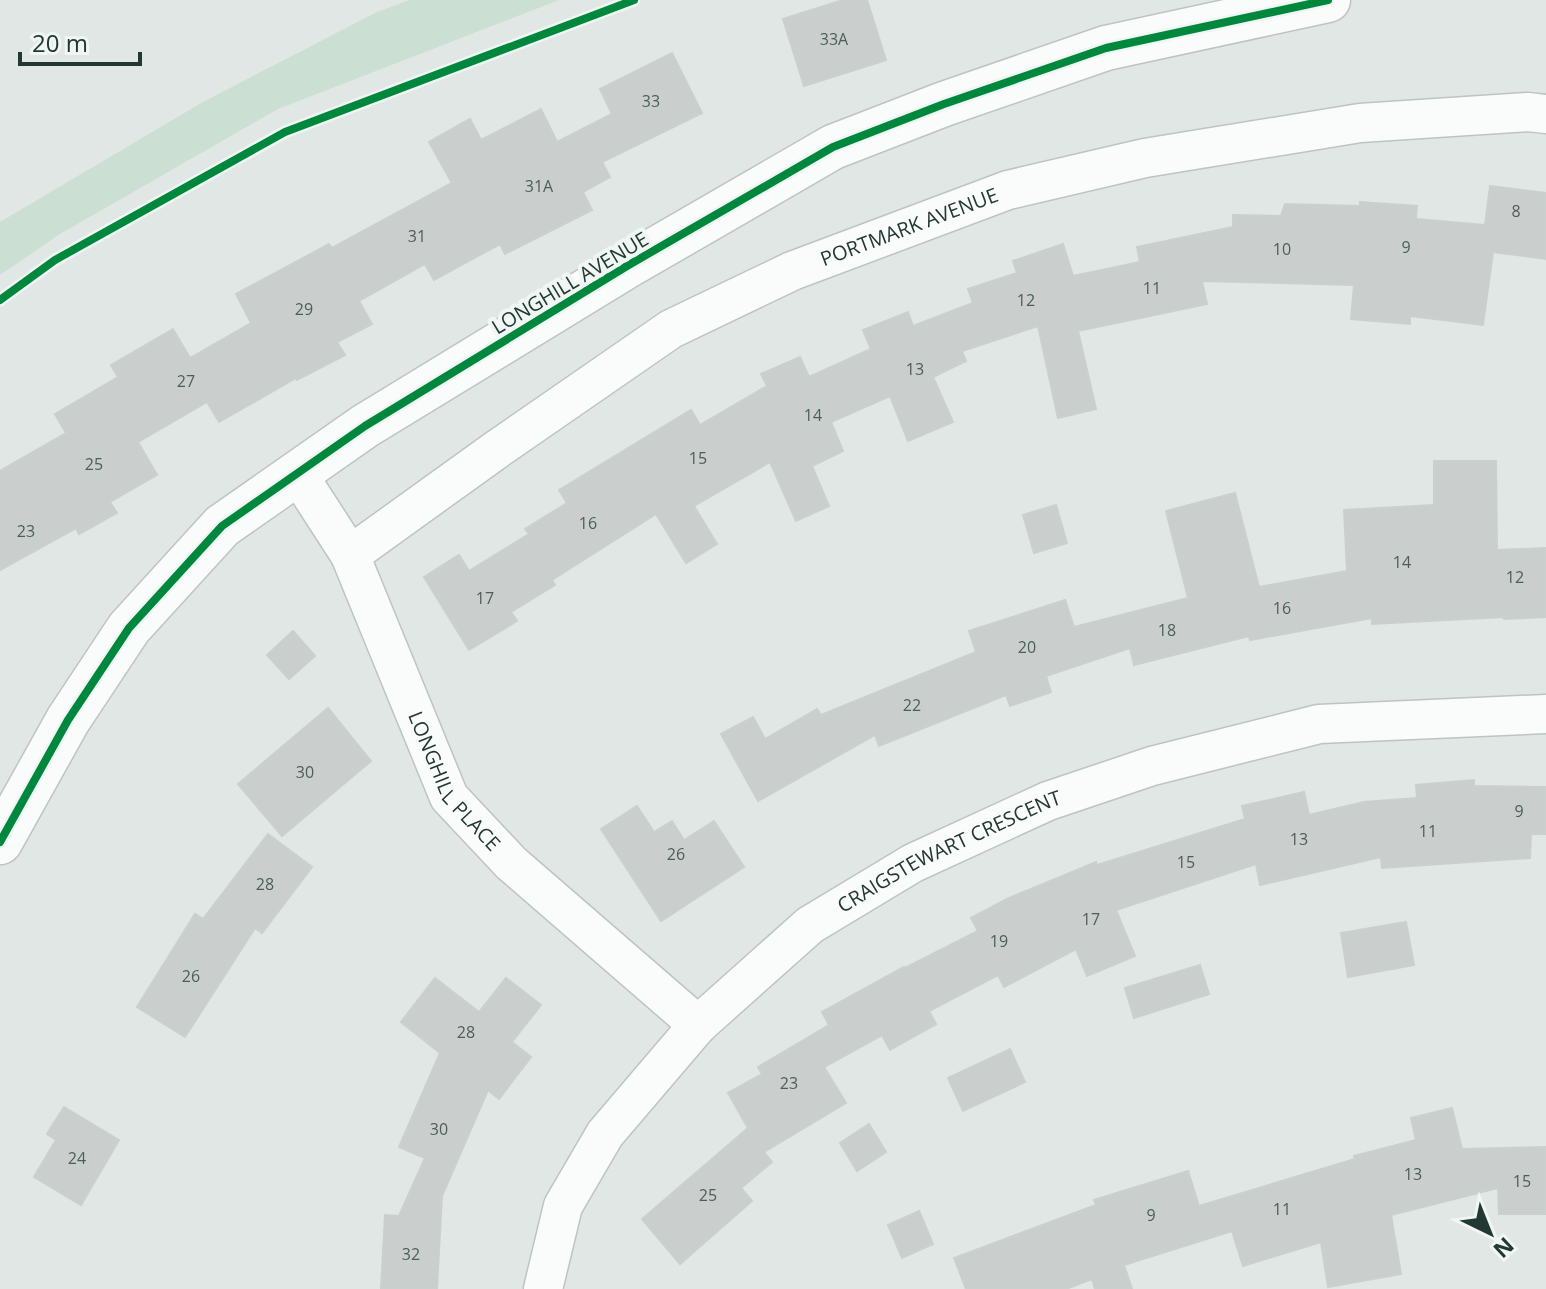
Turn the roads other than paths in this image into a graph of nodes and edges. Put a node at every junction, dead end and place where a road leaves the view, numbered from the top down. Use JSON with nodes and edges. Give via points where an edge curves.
{"nodes":[{"id":1,"x":1328,"y":0,"type":"edge"},
{"id":2,"x":1546,"y":114,"type":"edge"},
{"id":3,"x":297,"y":473,"type":"junction"},
{"id":4,"x":350,"y":555,"type":"junction"},
{"id":5,"x":1546,"y":714,"type":"edge"},
{"id":6,"x":0,"y":842,"type":"edge"},
{"id":7,"x":698,"y":1025,"type":"junction"},
{"id":8,"x":543,"y":1289,"type":"edge"}],
"edges":[{"from":1,"to":3,"type":"street","name":"LONGHILL AVENUE","via":[[1106,48],[833,147],[613,274]]},
{"from":2,"to":4,"type":"street","name":"PORTMARK AVENUE","via":[[1360,123],[1145,158],[1008,190],[792,271],[671,329]]},
{"from":3,"to":4,"type":"street","name":"LONGHILL PLACE"},
{"from":3,"to":6,"type":"street","name":"LONGHILL AVENUE","via":[[222,526],[129,628],[68,720]]},
{"from":4,"to":7,"type":"street","name":"LONGHILL PLACE","via":[[449,797],[511,863]]},
{"from":5,"to":7,"type":"street","name":"CRAIGSTEWART CRESCENT","via":[[1319,724],[1152,766],[1048,801],[913,863],[810,925]]},
{"from":7,"to":8,"type":"street","name":"CRAIGSTEWART CRESCENT","via":[[605,1134],[563,1206]]}]}
